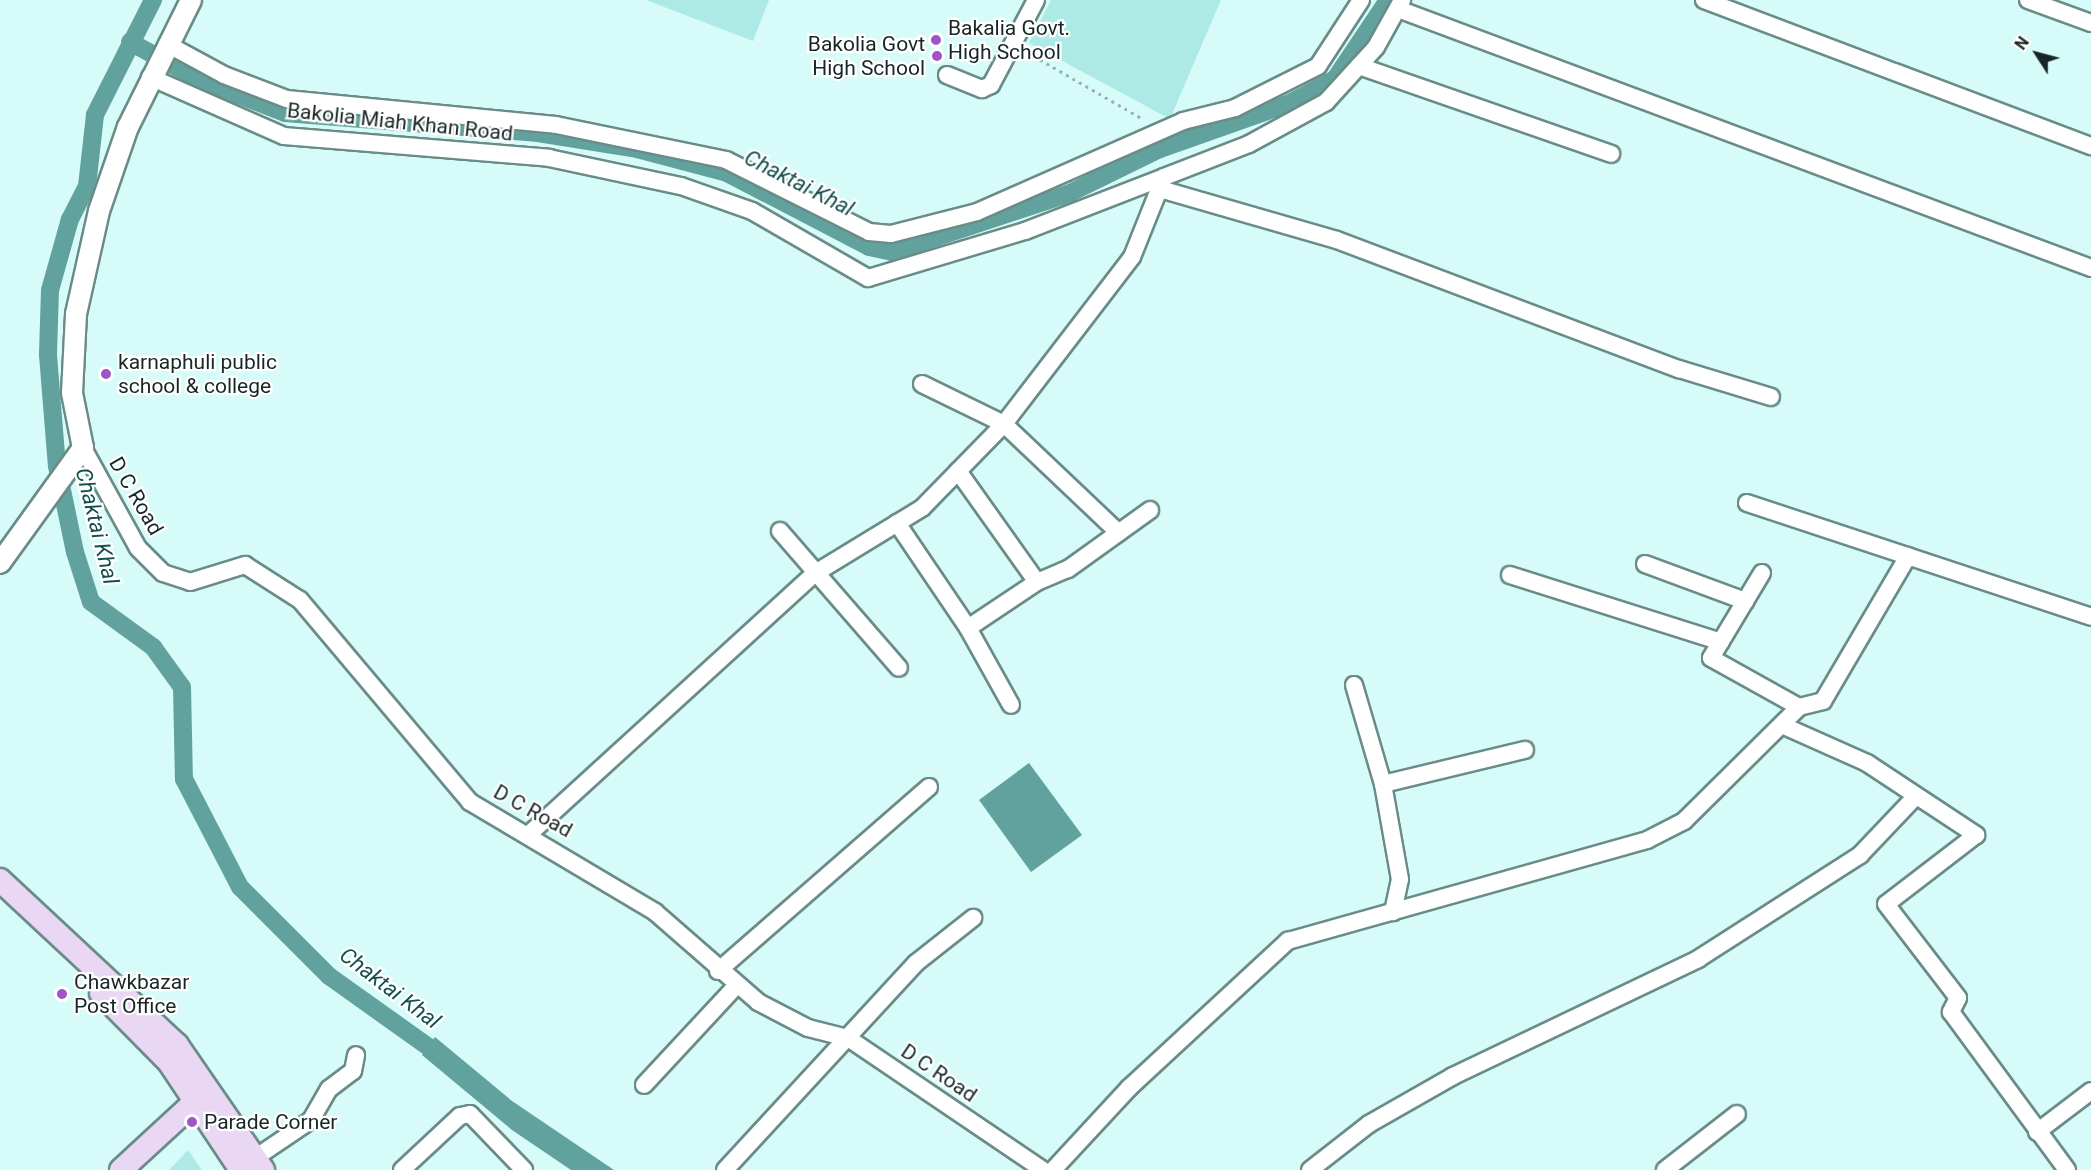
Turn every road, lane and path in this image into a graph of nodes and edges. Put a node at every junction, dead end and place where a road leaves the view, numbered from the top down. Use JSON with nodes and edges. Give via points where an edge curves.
{"nodes":[{"id":1,"x":191,"y":0,"type":"edge"},
{"id":2,"x":1036,"y":0,"type":"edge"},
{"id":3,"x":1361,"y":0,"type":"edge"},
{"id":4,"x":1704,"y":0,"type":"edge"},
{"id":5,"x":2028,"y":0,"type":"edge"},
{"id":6,"x":1400,"y":4,"type":"edge"},
{"id":7,"x":2091,"y":23,"type":"edge"},
{"id":8,"x":167,"y":44,"type":"junction"},
{"id":9,"x":1013,"y":44,"type":"junction"},
{"id":10,"x":1359,"y":66,"type":"junction"},
{"id":11,"x":947,"y":75,"type":"dead end"},
{"id":12,"x":150,"y":77,"type":"junction"},
{"id":13,"x":1163,"y":131,"type":"junction"},
{"id":14,"x":2091,"y":146,"type":"edge"},
{"id":15,"x":1611,"y":154,"type":"dead end"},
{"id":16,"x":1162,"y":183,"type":"junction"},
{"id":17,"x":2091,"y":268,"type":"edge"},
{"id":18,"x":922,"y":384,"type":"dead end"},
{"id":19,"x":1771,"y":397,"type":"dead end"},
{"id":20,"x":1004,"y":424,"type":"junction"},
{"id":21,"x":81,"y":442,"type":"junction"},
{"id":22,"x":958,"y":471,"type":"junction"},
{"id":23,"x":1747,"y":503,"type":"dead end"},
{"id":24,"x":1150,"y":510,"type":"dead end"},
{"id":25,"x":897,"y":523,"type":"junction"},
{"id":26,"x":21,"y":527,"type":"junction"},
{"id":27,"x":780,"y":531,"type":"dead end"},
{"id":28,"x":1119,"y":533,"type":"junction"},
{"id":29,"x":0,"y":544,"type":"edge"},
{"id":30,"x":1908,"y":556,"type":"junction"},
{"id":31,"x":0,"y":563,"type":"edge"},
{"id":32,"x":1645,"y":564,"type":"dead end"},
{"id":33,"x":1762,"y":573,"type":"dead end"},
{"id":34,"x":814,"y":574,"type":"junction"},
{"id":35,"x":1510,"y":575,"type":"dead end"},
{"id":36,"x":1036,"y":582,"type":"junction"},
{"id":37,"x":1745,"y":601,"type":"junction"},
{"id":38,"x":2091,"y":617,"type":"edge"},
{"id":39,"x":968,"y":628,"type":"junction"},
{"id":40,"x":1721,"y":642,"type":"junction"},
{"id":41,"x":899,"y":668,"type":"dead end"},
{"id":42,"x":1354,"y":685,"type":"dead end"},
{"id":43,"x":1011,"y":705,"type":"dead end"},
{"id":44,"x":1799,"y":707,"type":"junction"},
{"id":45,"x":1784,"y":726,"type":"junction"},
{"id":46,"x":1525,"y":750,"type":"dead end"},
{"id":47,"x":1383,"y":784,"type":"junction"},
{"id":48,"x":929,"y":787,"type":"dead end"},
{"id":49,"x":1916,"y":795,"type":"junction"},
{"id":50,"x":529,"y":834,"type":"junction"},
{"id":51,"x":0,"y":880,"type":"edge"},
{"id":52,"x":0,"y":898,"type":"edge"},
{"id":53,"x":1393,"y":912,"type":"junction"},
{"id":54,"x":973,"y":918,"type":"dead end"},
{"id":55,"x":718,"y":971,"type":"junction"},
{"id":56,"x":735,"y":987,"type":"junction"},
{"id":57,"x":848,"y":1038,"type":"junction"},
{"id":58,"x":356,"y":1054,"type":"dead end"},
{"id":59,"x":644,"y":1085,"type":"dead end"},
{"id":60,"x":2091,"y":1090,"type":"edge"},
{"id":61,"x":205,"y":1099,"type":"junction"},
{"id":62,"x":1737,"y":1114,"type":"dead end"},
{"id":63,"x":2037,"y":1132,"type":"junction"},
{"id":64,"x":253,"y":1166,"type":"edge"},
{"id":65,"x":121,"y":1170,"type":"edge"},
{"id":66,"x":402,"y":1170,"type":"edge"},
{"id":67,"x":524,"y":1170,"type":"edge"},
{"id":68,"x":725,"y":1170,"type":"edge"},
{"id":69,"x":1042,"y":1170,"type":"edge"},
{"id":70,"x":1053,"y":1170,"type":"edge"},
{"id":71,"x":1310,"y":1170,"type":"edge"},
{"id":72,"x":1665,"y":1170,"type":"edge"},
{"id":73,"x":2067,"y":1170,"type":"edge"}],
"edges":[{"from":1,"to":8,"type":"street"},
{"from":2,"to":9,"type":"street"},
{"from":3,"to":13,"type":"street","via":[[1318,66],[1235,108]]},
{"from":4,"to":14,"type":"street"},
{"from":5,"to":7,"type":"street"},
{"from":6,"to":10,"type":"street","name":"Bakolia Miah Khan Road"},
{"from":6,"to":17,"type":"street"},
{"from":8,"to":12,"type":"street"},
{"from":8,"to":13,"type":"street","via":[[224,75],[287,99],[556,125],[726,160],[869,232],[891,234],[977,212]]},
{"from":9,"to":11,"type":"street","via":[[987,88]]},
{"from":9,"to":13,"type":"path"},
{"from":10,"to":15,"type":"street"},
{"from":10,"to":16,"type":"street","name":"Bakolia Miah Khan Road","via":[[1326,102],[1249,144]]},
{"from":12,"to":16,"type":"street","name":"Bakolia Miah Khan Road","via":[[284,136],[549,159],[616,169],[752,211],[868,278],[1013,235]]},
{"from":12,"to":21,"type":"street","via":[[99,211],[76,314],[72,393]]},
{"from":16,"to":19,"type":"street","via":[[1337,240],[1678,369]]},
{"from":16,"to":20,"type":"street","via":[[1132,257]]},
{"from":18,"to":20,"type":"street"},
{"from":20,"to":22,"type":"street"},
{"from":20,"to":28,"type":"street"},
{"from":21,"to":26,"type":"street"},
{"from":21,"to":50,"type":"street","name":"D C Road","via":[[138,549],[163,573],[190,582],[245,565],[300,600],[381,691],[451,785]]},
{"from":22,"to":25,"type":"street","via":[[922,508]]},
{"from":22,"to":36,"type":"street"},
{"from":23,"to":30,"type":"street"},
{"from":24,"to":28,"type":"street"},
{"from":25,"to":34,"type":"street"},
{"from":25,"to":39,"type":"street"},
{"from":26,"to":29,"type":"street"},
{"from":26,"to":31,"type":"street"},
{"from":27,"to":34,"type":"street"},
{"from":28,"to":36,"type":"street","via":[[1068,569]]},
{"from":30,"to":38,"type":"street"},
{"from":30,"to":44,"type":"street","via":[[1823,701]]},
{"from":32,"to":37,"type":"street"},
{"from":33,"to":37,"type":"street"},
{"from":34,"to":41,"type":"street"},
{"from":34,"to":50,"type":"street"},
{"from":35,"to":40,"type":"street"},
{"from":36,"to":39,"type":"street"},
{"from":37,"to":40,"type":"street"},
{"from":39,"to":43,"type":"street"},
{"from":40,"to":44,"type":"street","via":[[1711,658]]},
{"from":42,"to":47,"type":"street"},
{"from":44,"to":45,"type":"street"},
{"from":45,"to":49,"type":"street","via":[[1867,763]]},
{"from":45,"to":53,"type":"street","via":[[1684,821],[1647,840]]},
{"from":46,"to":47,"type":"street"},
{"from":47,"to":53,"type":"street","via":[[1400,879]]},
{"from":48,"to":55,"type":"street"},
{"from":49,"to":63,"type":"street","via":[[1976,835],[1886,904],[1958,998],[1951,1012]]},
{"from":49,"to":71,"type":"street","via":[[1860,855],[1698,959],[1452,1076],[1369,1124]]},
{"from":50,"to":55,"type":"street","name":"D C Road","via":[[655,912]]},
{"from":51,"to":61,"type":"main road","via":[[142,1008]]},
{"from":52,"to":61,"type":"main road","via":[[135,1023]]},
{"from":53,"to":70,"type":"street","via":[[1275,948]]},
{"from":54,"to":57,"type":"street","via":[[916,963]]},
{"from":55,"to":56,"type":"street","name":"D C Road"},
{"from":56,"to":57,"type":"street","name":"D C Road","via":[[784,1017]]},
{"from":56,"to":59,"type":"street"},
{"from":57,"to":68,"type":"street"},
{"from":57,"to":69,"type":"street","name":"D C Road"},
{"from":58,"to":64,"type":"street","via":[[352,1071],[328,1089],[311,1120]]},
{"from":60,"to":63,"type":"street"},
{"from":61,"to":64,"type":"main road"},
{"from":61,"to":65,"type":"main road"},
{"from":62,"to":72,"type":"street"},
{"from":63,"to":73,"type":"street"},
{"from":66,"to":67,"type":"street","via":[[460,1116],[470,1114]]}]}
